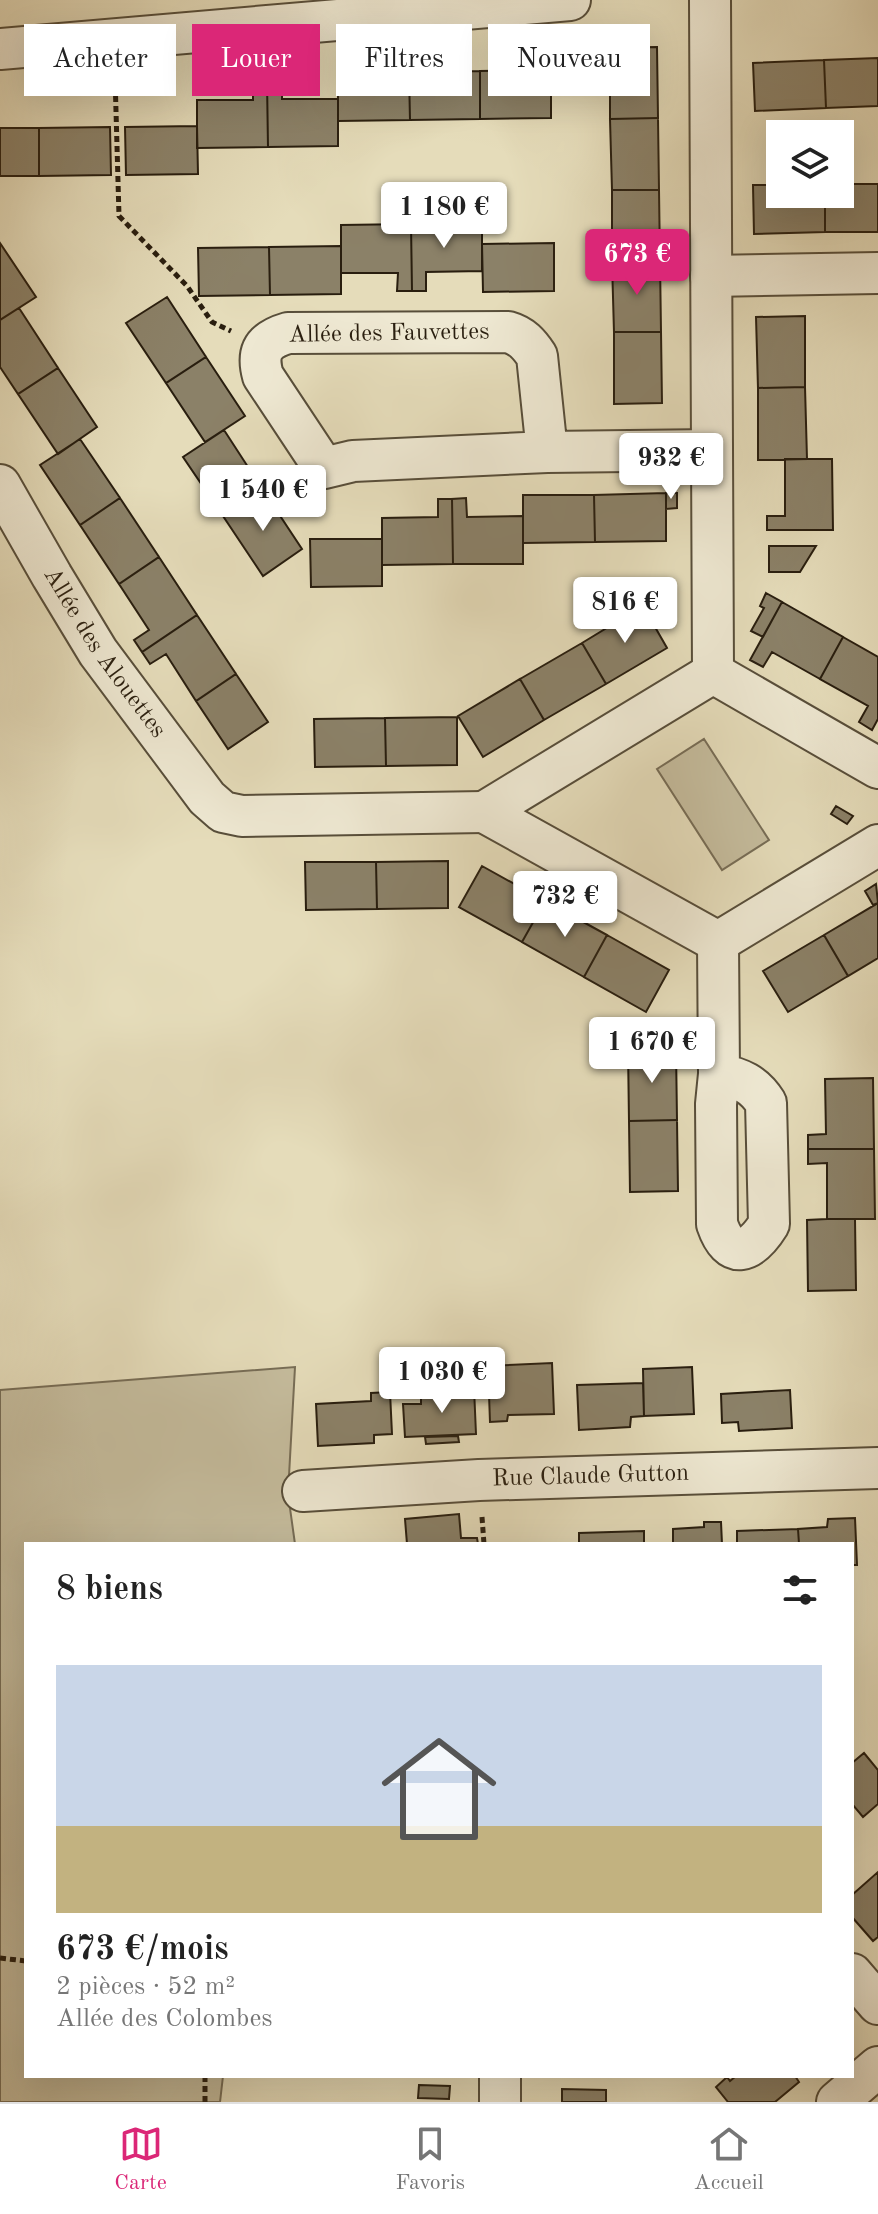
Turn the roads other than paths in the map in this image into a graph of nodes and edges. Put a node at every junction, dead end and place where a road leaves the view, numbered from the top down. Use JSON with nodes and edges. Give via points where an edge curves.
{"nodes":[{"id":1,"x":710,"y":0,"type":"edge"},
{"id":2,"x":548,"y":1,"type":"edge"},
{"id":3,"x":0,"y":49,"type":"edge"},
{"id":4,"x":878,"y":273,"type":"edge"},
{"id":5,"x":711,"y":276,"type":"junction"},
{"id":6,"x":712,"y":450,"type":"junction"},
{"id":7,"x":547,"y":452,"type":"junction"},
{"id":8,"x":0,"y":485,"type":"edge"},
{"id":9,"x":713,"y":673,"type":"junction"},
{"id":10,"x":878,"y":768,"type":"edge"},
{"id":11,"x":484,"y":812,"type":"junction"},
{"id":12,"x":878,"y":845,"type":"edge"},
{"id":13,"x":718,"y":942,"type":"junction"},
{"id":14,"x":719,"y":1074,"type":"dead end"},
{"id":15,"x":878,"y":1468,"type":"edge"},
{"id":16,"x":303,"y":1491,"type":"dead end"},
{"id":17,"x":854,"y":1976,"type":"edge"},
{"id":18,"x":878,"y":2004,"type":"edge"},
{"id":19,"x":878,"y":2067,"type":"edge"},
{"id":20,"x":500,"y":2078,"type":"edge"},
{"id":21,"x":500,"y":2102,"type":"edge"},
{"id":22,"x":837,"y":2102,"type":"edge"}],
"edges":[{"from":1,"to":5,"type":"street"},
{"from":2,"to":3,"type":"street"},
{"from":4,"to":5,"type":"street"},
{"from":5,"to":6,"type":"street"},
{"from":6,"to":7,"type":"street","name":"Allée des Fauvettes"},
{"from":6,"to":9,"type":"street"},
{"from":7,"to":7,"type":"street","name":"Allée des Fauvettes","via":[[537,356],[519,335],[288,333],[275,337],[259,362],[324,468],[353,461]]},
{"from":8,"to":11,"type":"street","name":"Allée des Alouettes","via":[[98,652],[223,812]]},
{"from":9,"to":10,"type":"street"},
{"from":9,"to":11,"type":"street"},
{"from":11,"to":13,"type":"street"},
{"from":12,"to":13,"type":"street"},
{"from":13,"to":14,"type":"street"},
{"from":15,"to":16,"type":"street","name":"Rue Claude Gutton"},
{"from":17,"to":18,"type":"street"},
{"from":19,"to":22,"type":"street"},
{"from":20,"to":21,"type":"street"}]}
